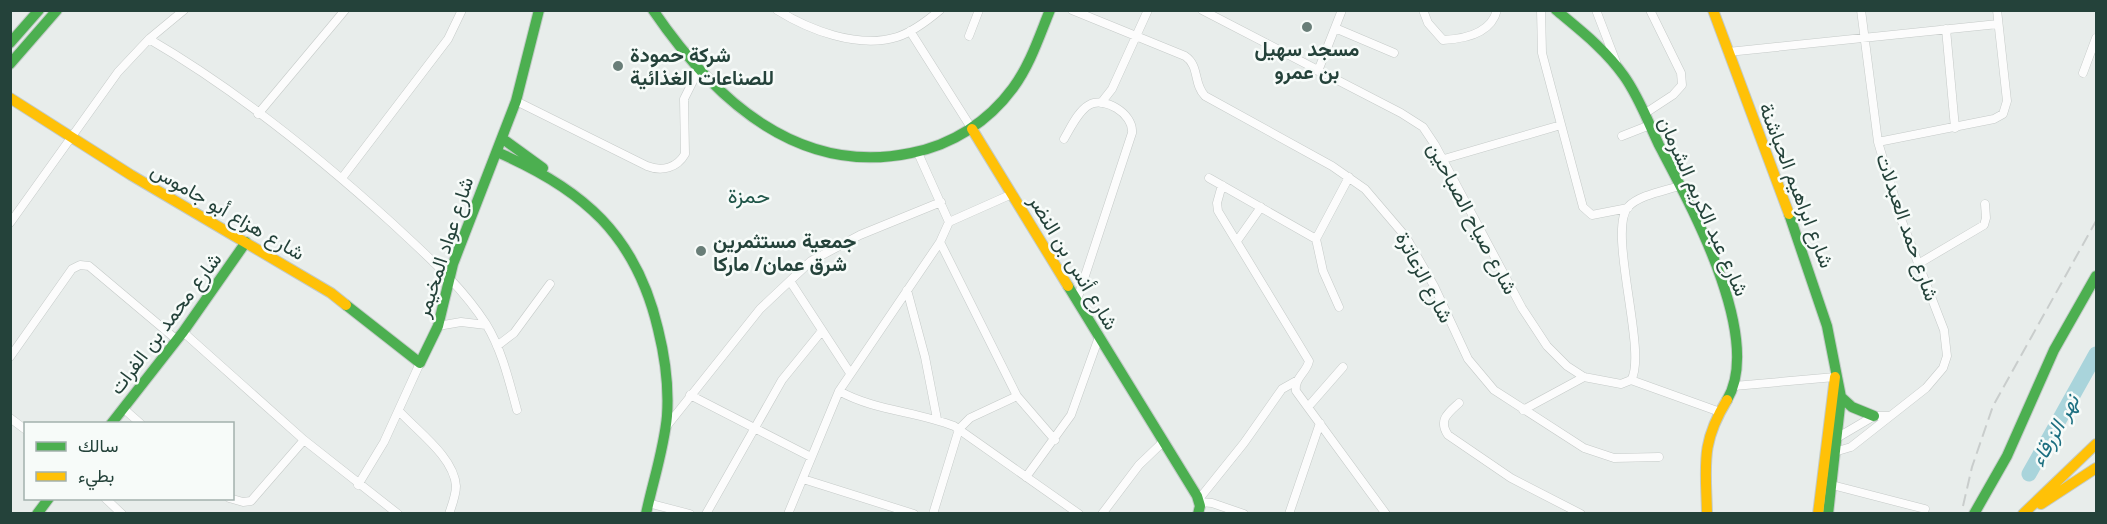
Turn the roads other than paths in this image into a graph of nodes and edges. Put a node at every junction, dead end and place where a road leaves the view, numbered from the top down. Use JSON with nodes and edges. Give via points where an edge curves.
{"nodes":[{"id":1,"x":39,"y":10,"type":"edge"},
{"id":2,"x":57,"y":10,"type":"edge"},
{"id":3,"x":184,"y":10,"type":"edge"},
{"id":4,"x":345,"y":10,"type":"edge"},
{"id":5,"x":462,"y":10,"type":"edge"},
{"id":6,"x":539,"y":10,"type":"edge"},
{"id":7,"x":653,"y":10,"type":"edge"},
{"id":8,"x":777,"y":10,"type":"edge"},
{"id":9,"x":940,"y":10,"type":"edge"},
{"id":10,"x":979,"y":10,"type":"edge"},
{"id":11,"x":1050,"y":10,"type":"edge"},
{"id":12,"x":1072,"y":10,"type":"edge"},
{"id":13,"x":1148,"y":10,"type":"edge"},
{"id":14,"x":1202,"y":10,"type":"edge"},
{"id":15,"x":1342,"y":10,"type":"edge"},
{"id":16,"x":1423,"y":10,"type":"edge"},
{"id":17,"x":1497,"y":10,"type":"edge"},
{"id":18,"x":1540,"y":10,"type":"edge"},
{"id":19,"x":1556,"y":10,"type":"edge"},
{"id":20,"x":1596,"y":10,"type":"edge"},
{"id":21,"x":1650,"y":10,"type":"edge"},
{"id":22,"x":1713,"y":10,"type":"edge"},
{"id":23,"x":1862,"y":10,"type":"edge"},
{"id":24,"x":1997,"y":10,"type":"edge"},
{"id":25,"x":1998,"y":24,"type":"junction"},
{"id":26,"x":1335,"y":28,"type":"junction"},
{"id":27,"x":1946,"y":29,"type":"junction"},
{"id":28,"x":910,"y":31,"type":"junction"},
{"id":29,"x":969,"y":36,"type":"dead end"},
{"id":30,"x":1136,"y":36,"type":"junction"},
{"id":31,"x":1864,"y":36,"type":"junction"},
{"id":32,"x":2097,"y":38,"type":"edge"},
{"id":33,"x":149,"y":39,"type":"junction"},
{"id":34,"x":10,"y":43,"type":"edge"},
{"id":35,"x":1728,"y":52,"type":"junction"},
{"id":36,"x":1394,"y":53,"type":"dead end"},
{"id":37,"x":10,"y":64,"type":"edge"},
{"id":38,"x":1619,"y":68,"type":"junction"},
{"id":39,"x":1318,"y":70,"type":"junction"},
{"id":40,"x":698,"y":71,"type":"junction"},
{"id":41,"x":2084,"y":73,"type":"dead end"},
{"id":42,"x":1112,"y":89,"type":"junction"},
{"id":43,"x":10,"y":98,"type":"edge"},
{"id":44,"x":516,"y":101,"type":"junction"},
{"id":45,"x":1101,"y":103,"type":"junction"},
{"id":46,"x":1115,"y":108,"type":"junction"},
{"id":47,"x":258,"y":114,"type":"junction"},
{"id":48,"x":1644,"y":114,"type":"junction"},
{"id":49,"x":1561,"y":125,"type":"junction"},
{"id":50,"x":1650,"y":125,"type":"junction"},
{"id":51,"x":1955,"y":128,"type":"junction"},
{"id":52,"x":972,"y":129,"type":"junction"},
{"id":53,"x":71,"y":136,"type":"junction"},
{"id":54,"x":1622,"y":136,"type":"dead end"},
{"id":55,"x":503,"y":139,"type":"junction"},
{"id":56,"x":1064,"y":139,"type":"dead end"},
{"id":57,"x":1878,"y":142,"type":"junction"},
{"id":58,"x":497,"y":152,"type":"junction"},
{"id":59,"x":918,"y":153,"type":"junction"},
{"id":60,"x":1444,"y":159,"type":"junction"},
{"id":61,"x":1349,"y":177,"type":"junction"},
{"id":62,"x":342,"y":178,"type":"junction"},
{"id":63,"x":1209,"y":178,"type":"dead end"},
{"id":64,"x":562,"y":183,"type":"junction"},
{"id":65,"x":1222,"y":185,"type":"junction"},
{"id":66,"x":1679,"y":186,"type":"junction"},
{"id":67,"x":1012,"y":194,"type":"junction"},
{"id":68,"x":941,"y":202,"type":"junction"},
{"id":69,"x":1985,"y":204,"type":"dead end"},
{"id":70,"x":1261,"y":207,"type":"junction"},
{"id":71,"x":1628,"y":208,"type":"junction"},
{"id":72,"x":949,"y":222,"type":"junction"},
{"id":73,"x":10,"y":223,"type":"edge"},
{"id":74,"x":1316,"y":239,"type":"junction"},
{"id":75,"x":1237,"y":241,"type":"junction"},
{"id":76,"x":246,"y":242,"type":"junction"},
{"id":77,"x":940,"y":242,"type":"junction"},
{"id":78,"x":1918,"y":264,"type":"junction"},
{"id":79,"x":2097,"y":276,"type":"edge"},
{"id":80,"x":450,"y":277,"type":"junction"},
{"id":81,"x":790,"y":281,"type":"junction"},
{"id":82,"x":550,"y":284,"type":"dead end"},
{"id":83,"x":907,"y":290,"type":"junction"},
{"id":84,"x":1077,"y":300,"type":"junction"},
{"id":85,"x":1339,"y":307,"type":"dead end"},
{"id":86,"x":486,"y":325,"type":"junction"},
{"id":87,"x":438,"y":326,"type":"junction"},
{"id":88,"x":821,"y":332,"type":"junction"},
{"id":89,"x":180,"y":336,"type":"junction"},
{"id":90,"x":1099,"y":337,"type":"junction"},
{"id":91,"x":497,"y":346,"type":"junction"},
{"id":92,"x":10,"y":357,"type":"edge"},
{"id":93,"x":420,"y":363,"type":"junction"},
{"id":94,"x":1343,"y":367,"type":"dead end"},
{"id":95,"x":850,"y":373,"type":"junction"},
{"id":96,"x":1584,"y":376,"type":"junction"},
{"id":97,"x":1835,"y":376,"type":"junction"},
{"id":98,"x":1298,"y":380,"type":"junction"},
{"id":99,"x":1630,"y":380,"type":"junction"},
{"id":100,"x":1734,"y":386,"type":"junction"},
{"id":101,"x":839,"y":392,"type":"junction"},
{"id":102,"x":690,"y":395,"type":"junction"},
{"id":103,"x":1017,"y":396,"type":"junction"},
{"id":104,"x":1841,"y":397,"type":"junction"},
{"id":105,"x":1459,"y":403,"type":"dead end"},
{"id":106,"x":1308,"y":407,"type":"junction"},
{"id":107,"x":124,"y":409,"type":"junction"},
{"id":108,"x":517,"y":410,"type":"dead end"},
{"id":109,"x":1523,"y":410,"type":"junction"},
{"id":110,"x":399,"y":411,"type":"junction"},
{"id":111,"x":1720,"y":412,"type":"junction"},
{"id":112,"x":1874,"y":416,"type":"junction"},
{"id":113,"x":1887,"y":416,"type":"junction"},
{"id":114,"x":10,"y":418,"type":"edge"},
{"id":115,"x":937,"y":419,"type":"junction"},
{"id":116,"x":112,"y":422,"type":"edge"},
{"id":117,"x":140,"y":422,"type":"edge"},
{"id":118,"x":1320,"y":423,"type":"junction"},
{"id":119,"x":24,"y":428,"type":"edge"},
{"id":120,"x":665,"y":428,"type":"junction"},
{"id":121,"x":754,"y":428,"type":"junction"},
{"id":122,"x":959,"y":429,"type":"junction"},
{"id":123,"x":304,"y":440,"type":"junction"},
{"id":124,"x":1054,"y":440,"type":"junction"},
{"id":125,"x":1163,"y":442,"type":"junction"},
{"id":126,"x":2097,"y":444,"type":"edge"},
{"id":127,"x":1833,"y":446,"type":"junction"},
{"id":128,"x":1659,"y":457,"type":"dead end"},
{"id":129,"x":811,"y":458,"type":"junction"},
{"id":130,"x":2097,"y":468,"type":"edge"},
{"id":131,"x":1026,"y":477,"type":"junction"},
{"id":132,"x":802,"y":479,"type":"junction"},
{"id":133,"x":358,"y":485,"type":"junction"},
{"id":134,"x":1832,"y":485,"type":"junction"},
{"id":135,"x":234,"y":499,"type":"edge"},
{"id":136,"x":47,"y":500,"type":"edge"},
{"id":137,"x":107,"y":500,"type":"edge"},
{"id":138,"x":1200,"y":507,"type":"edge"},
{"id":139,"x":647,"y":508,"type":"edge"},
{"id":140,"x":1925,"y":509,"type":"dead end"},
{"id":141,"x":37,"y":513,"type":"edge"},
{"id":142,"x":122,"y":513,"type":"edge"},
{"id":143,"x":398,"y":513,"type":"edge"},
{"id":144,"x":450,"y":513,"type":"edge"},
{"id":145,"x":690,"y":513,"type":"edge"},
{"id":146,"x":705,"y":513,"type":"edge"},
{"id":147,"x":788,"y":513,"type":"edge"},
{"id":148,"x":914,"y":513,"type":"edge"},
{"id":149,"x":933,"y":513,"type":"edge"},
{"id":150,"x":1079,"y":513,"type":"edge"},
{"id":151,"x":1102,"y":513,"type":"edge"},
{"id":152,"x":1244,"y":513,"type":"edge"},
{"id":153,"x":1289,"y":513,"type":"edge"},
{"id":154,"x":1386,"y":513,"type":"edge"},
{"id":155,"x":1581,"y":513,"type":"edge"},
{"id":156,"x":1707,"y":513,"type":"edge"},
{"id":157,"x":1818,"y":513,"type":"edge"},
{"id":158,"x":1828,"y":513,"type":"edge"},
{"id":159,"x":1974,"y":513,"type":"edge"},
{"id":160,"x":2025,"y":513,"type":"edge"}],
"edges":[{"from":1,"to":34,"type":"main road"},
{"from":2,"to":37,"type":"main road"},
{"from":3,"to":33,"type":"street"},
{"from":4,"to":47,"type":"street"},
{"from":5,"to":62,"type":"street","via":[[448,39]]},
{"from":6,"to":44,"type":"main road","name":"شارع عواد المخيمر"},
{"from":7,"to":40,"type":"main road"},
{"from":8,"to":28,"type":"street","via":[[807,26],[848,38],[887,38]]},
{"from":9,"to":28,"type":"street"},
{"from":10,"to":29,"type":"street"},
{"from":11,"to":52,"type":"main road","via":[[1022,75],[1004,100]]},
{"from":12,"to":30,"type":"street","name":"شارع الزعاترة"},
{"from":13,"to":30,"type":"street"},
{"from":14,"to":39,"type":"street","name":"شارع صياح الصباحين"},
{"from":15,"to":26,"type":"street"},
{"from":16,"to":17,"type":"street","via":[[1428,23],[1443,40],[1481,32],[1492,23]]},
{"from":18,"to":49,"type":"street","via":[[1540,41]]},
{"from":19,"to":38,"type":"main road","name":"شارع عبد الكريم الشرمان"},
{"from":20,"to":38,"type":"street"},
{"from":21,"to":48,"type":"street","via":[[1681,73],[1682,85]]},
{"from":22,"to":35,"type":"main road","name":"شارع ابراهيم الحباشنة"},
{"from":23,"to":31,"type":"street","name":"شارع حمد العبدلات"},
{"from":24,"to":25,"type":"street"},
{"from":25,"to":27,"type":"street"},
{"from":25,"to":51,"type":"street","via":[[2006,108],[1994,119]]},
{"from":26,"to":36,"type":"street"},
{"from":26,"to":39,"type":"street"},
{"from":27,"to":31,"type":"street"},
{"from":27,"to":51,"type":"street"},
{"from":28,"to":52,"type":"street","name":"شارع أنس بن النضر"},
{"from":30,"to":42,"type":"street"},
{"from":30,"to":61,"type":"street","name":"شارع الزعاترة","via":[[1191,60],[1205,96]]},
{"from":31,"to":35,"type":"street"},
{"from":31,"to":57,"type":"street","name":"شارع حمد العبدلات"},
{"from":32,"to":41,"type":"street"},
{"from":33,"to":47,"type":"street","via":[[182,58]]},
{"from":33,"to":53,"type":"street","via":[[118,72]]},
{"from":35,"to":97,"type":"main road","name":"شارع ابراهيم الحباشنة","via":[[1812,276],[1827,326]]},
{"from":38,"to":48,"type":"main road","name":"شارع عبد الكريم الشرمان"},
{"from":39,"to":60,"type":"street","name":"شارع صياح الصباحين","via":[[1416,122]]},
{"from":40,"to":44,"type":"street","via":[[684,99],[685,154],[676,164],[661,169],[647,166]]},
{"from":40,"to":59,"type":"main road","via":[[744,113],[818,152],[860,160]]},
{"from":42,"to":45,"type":"street"},
{"from":42,"to":46,"type":"street"},
{"from":43,"to":53,"type":"main road","name":"شارع هزاع أبو جاموس"},
{"from":44,"to":55,"type":"main road","name":"شارع عواد المخيمر"},
{"from":45,"to":46,"type":"street"},
{"from":45,"to":56,"type":"street","via":[[1084,108]]},
{"from":46,"to":84,"type":"street","via":[[1131,120],[1132,133]]},
{"from":47,"to":62,"type":"street"},
{"from":48,"to":50,"type":"main road","name":"شارع عبد الكريم الشرمان"},
{"from":49,"to":60,"type":"street"},
{"from":49,"to":71,"type":"street","via":[[1586,213],[1597,215]]},
{"from":50,"to":54,"type":"street"},
{"from":50,"to":66,"type":"main road","name":"شارع عبد الكريم الشرمان"},
{"from":51,"to":57,"type":"street"},
{"from":52,"to":59,"type":"main road"},
{"from":52,"to":67,"type":"main road","name":"شارع أنس بن النضر"},
{"from":53,"to":73,"type":"street"},
{"from":53,"to":76,"type":"main road","name":"شارع هزاع أبو جاموس","via":[[131,176]]},
{"from":55,"to":58,"type":"main road","name":"شارع عواد المخيمر"},
{"from":55,"to":64,"type":"main road"},
{"from":57,"to":78,"type":"street","name":"شارع حمد العبدلات"},
{"from":58,"to":64,"type":"main road"},
{"from":58,"to":80,"type":"main road","name":"شارع عواد المخيمر"},
{"from":59,"to":68,"type":"street"},
{"from":60,"to":96,"type":"street","name":"شارع صياح الصباحين","via":[[1532,325],[1555,356]]},
{"from":61,"to":74,"type":"street"},
{"from":61,"to":109,"type":"street","name":"شارع الزعاترة","via":[[1365,189],[1406,237],[1474,369],[1494,390]]},
{"from":62,"to":80,"type":"street"},
{"from":63,"to":65,"type":"street"},
{"from":64,"to":120,"type":"main road","via":[[613,228],[638,267],[657,320],[665,364]]},
{"from":65,"to":70,"type":"street"},
{"from":65,"to":75,"type":"street","via":[[1217,207]]},
{"from":66,"to":71,"type":"street"},
{"from":66,"to":100,"type":"main road","name":"شارع عبد الكريم الشرمان","via":[[1730,309],[1738,359]]},
{"from":67,"to":72,"type":"street"},
{"from":67,"to":84,"type":"main road","name":"شارع أنس بن النضر"},
{"from":68,"to":72,"type":"street"},
{"from":68,"to":81,"type":"street","via":[[831,249]]},
{"from":69,"to":78,"type":"street","via":[[1984,225]]},
{"from":70,"to":74,"type":"street"},
{"from":70,"to":75,"type":"street"},
{"from":71,"to":99,"type":"street","via":[[1622,238],[1633,345],[1634,371]]},
{"from":72,"to":77,"type":"street"},
{"from":74,"to":85,"type":"street"},
{"from":75,"to":98,"type":"street","via":[[1307,354],[1308,368]]},
{"from":76,"to":89,"type":"main road","name":"شارع محمد بن الفرات"},
{"from":76,"to":93,"type":"main road","name":"شارع هزاع أبو جاموس","via":[[332,293]]},
{"from":77,"to":83,"type":"street"},
{"from":77,"to":103,"type":"street"},
{"from":78,"to":113,"type":"street","name":"شارع حمد العبدلات","via":[[1944,330],[1947,356],[1936,379]]},
{"from":79,"to":159,"type":"main road","via":[[2054,350],[2007,456]]},
{"from":80,"to":86,"type":"street"},
{"from":80,"to":87,"type":"main road","name":"شارع عواد المخيمر"},
{"from":81,"to":88,"type":"street"},
{"from":81,"to":102,"type":"street","via":[[754,316]]},
{"from":82,"to":91,"type":"street","via":[[514,333]]},
{"from":83,"to":95,"type":"street"},
{"from":83,"to":115,"type":"street"},
{"from":84,"to":90,"type":"main road","name":"شارع أنس بن النضر"},
{"from":86,"to":87,"type":"street","via":[[461,322]]},
{"from":86,"to":91,"type":"street"},
{"from":87,"to":93,"type":"main road","name":"شارع عواد المخيمر"},
{"from":88,"to":95,"type":"street"},
{"from":88,"to":121,"type":"street","via":[[794,362]]},
{"from":89,"to":92,"type":"street","via":[[89,266],[80,265],[72,269]]},
{"from":89,"to":107,"type":"main road","name":"شارع محمد بن الفرات"},
{"from":89,"to":123,"type":"street"},
{"from":90,"to":124,"type":"street","via":[[1078,400]]},
{"from":90,"to":125,"type":"main road","name":"شارع أنس بن النضر"},
{"from":91,"to":108,"type":"street"},
{"from":93,"to":110,"type":"street","name":"شارع عواد المخيمر"},
{"from":94,"to":106,"type":"street"},
{"from":95,"to":101,"type":"street"},
{"from":96,"to":99,"type":"street","name":"شارع صياح الصباحين","via":[[1621,384]]},
{"from":96,"to":109,"type":"street"},
{"from":97,"to":100,"type":"street"},
{"from":97,"to":104,"type":"main road","name":"شارع ابراهيم الحباشنة"},
{"from":97,"to":127,"type":"main road","name":"شارع ابراهيم الحباشنة"},
{"from":98,"to":106,"type":"street","via":[[1296,391]]},
{"from":98,"to":138,"type":"street","via":[[1282,389]]},
{"from":99,"to":111,"type":"street","name":"شارع صياح الصباحين"},
{"from":100,"to":111,"type":"main road","name":"شارع عبد الكريم الشرمان"},
{"from":101,"to":115,"type":"street","via":[[873,406]]},
{"from":101,"to":129,"type":"street"},
{"from":102,"to":120,"type":"street"},
{"from":102,"to":121,"type":"street"},
{"from":103,"to":122,"type":"street","via":[[970,418]]},
{"from":103,"to":124,"type":"street"},
{"from":104,"to":112,"type":"main road","via":[[1852,407]]},
{"from":104,"to":127,"type":"main road","name":"شارع ابراهيم الحباشنة"},
{"from":105,"to":155,"type":"street","via":[[1444,419],[1448,435],[1511,478]]},
{"from":106,"to":118,"type":"street"},
{"from":107,"to":116,"type":"main road","name":"شارع محمد بن الفرات"},
{"from":107,"to":117,"type":"street"},
{"from":109,"to":128,"type":"street","name":"شارع الزعاترة","via":[[1584,448],[1614,458]]},
{"from":110,"to":133,"type":"street","name":"شارع عواد المخيمر"},
{"from":110,"to":144,"type":"street","via":[[436,450],[453,475],[456,486]]},
{"from":111,"to":156,"type":"main road","name":"شارع عبد الكريم الشرمان","via":[[1708,436],[1706,451]]},
{"from":112,"to":113,"type":"street"},
{"from":112,"to":127,"type":"street"},
{"from":113,"to":127,"type":"street","name":"شارع حمد العبدلات","via":[[1860,440]]},
{"from":114,"to":119,"type":"street"},
{"from":115,"to":122,"type":"street"},
{"from":118,"to":153,"type":"street"},
{"from":118,"to":154,"type":"street"},
{"from":120,"to":139,"type":"main road"},
{"from":121,"to":129,"type":"street"},
{"from":121,"to":146,"type":"street"},
{"from":122,"to":131,"type":"street"},
{"from":122,"to":149,"type":"street"},
{"from":123,"to":133,"type":"street"},
{"from":123,"to":135,"type":"street","via":[[251,501]]},
{"from":124,"to":131,"type":"street"},
{"from":125,"to":138,"type":"main road","name":"شارع أنس بن النضر"},
{"from":125,"to":151,"type":"street","via":[[1139,465]]},
{"from":126,"to":160,"type":"main road"},
{"from":127,"to":134,"type":"main road","name":"شارع ابراهيم الحباشنة"},
{"from":127,"to":157,"type":"main road","name":"شارع ابراهيم الحباشنة"},
{"from":129,"to":132,"type":"street"},
{"from":130,"to":160,"type":"main road"},
{"from":131,"to":150,"type":"street"},
{"from":132,"to":147,"type":"street"},
{"from":132,"to":148,"type":"street"},
{"from":133,"to":143,"type":"street"},
{"from":134,"to":140,"type":"street"},
{"from":134,"to":158,"type":"main road","name":"شارع ابراهيم الحباشنة"},
{"from":136,"to":141,"type":"main road"},
{"from":137,"to":142,"type":"street"},
{"from":138,"to":152,"type":"street","via":[[1212,503]]},
{"from":139,"to":145,"type":"street"}]}
